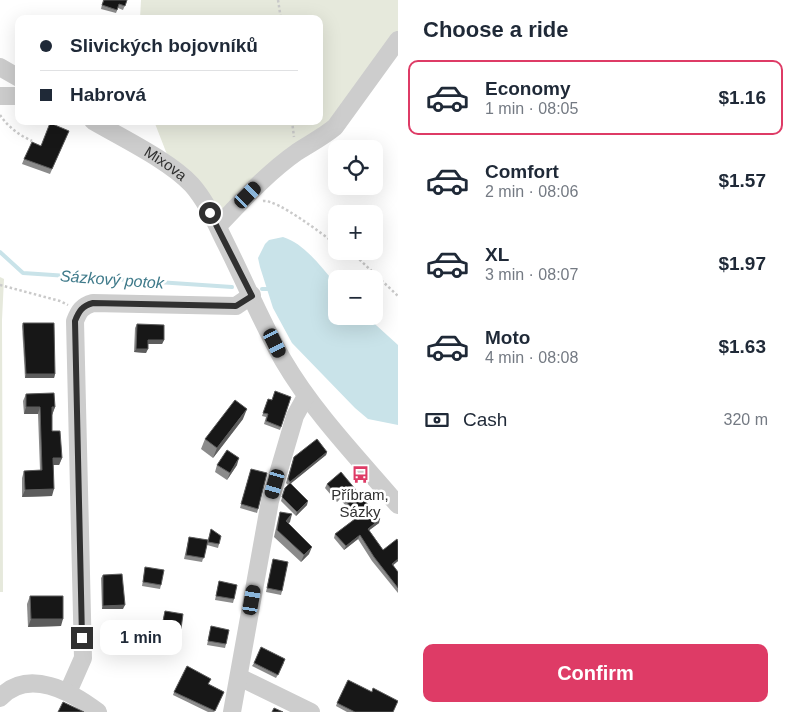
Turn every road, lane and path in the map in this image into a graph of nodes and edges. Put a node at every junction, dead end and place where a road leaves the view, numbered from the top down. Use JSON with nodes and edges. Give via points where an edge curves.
{"nodes":[{"id":1,"x":278,"y":0,"type":"edge"},
{"id":2,"x":280,"y":15,"type":"edge"},
{"id":3,"x":398,"y":40,"type":"edge"},
{"id":4,"x":0,"y":67,"type":"edge"},
{"id":5,"x":15,"y":76,"type":"edge"},
{"id":6,"x":0,"y":96,"type":"edge"},
{"id":7,"x":15,"y":96,"type":"edge"},
{"id":8,"x":0,"y":115,"type":"edge"},
{"id":9,"x":99,"y":125,"type":"edge"},
{"id":10,"x":32,"y":141,"type":"edge"},
{"id":11,"x":262,"y":201,"type":"dead end"},
{"id":12,"x":218,"y":226,"type":"junction"},
{"id":13,"x":328,"y":239,"type":"edge"},
{"id":14,"x":360,"y":260,"type":"edge"},
{"id":15,"x":0,"y":285,"type":"edge"},
{"id":16,"x":252,"y":296,"type":"junction"},
{"id":17,"x":398,"y":296,"type":"edge"},
{"id":18,"x":79,"y":311,"type":"junction"},
{"id":19,"x":306,"y":396,"type":"junction"},
{"id":20,"x":398,"y":505,"type":"edge"},
{"id":21,"x":239,"y":677,"type":"junction"},
{"id":22,"x":68,"y":692,"type":"junction"},
{"id":23,"x":0,"y":698,"type":"edge"},
{"id":24,"x":98,"y":712,"type":"edge"},
{"id":25,"x":232,"y":712,"type":"edge"},
{"id":26,"x":311,"y":712,"type":"edge"}],
"edges":[{"from":1,"to":2,"type":"path"},
{"from":3,"to":12,"type":"street","via":[[335,127],[296,152]]},
{"from":4,"to":5,"type":"street"},
{"from":6,"to":7,"type":"street"},
{"from":8,"to":10,"type":"path","via":[[6,124]]},
{"from":9,"to":12,"type":"street","name":"Mixova","via":[[192,185]]},
{"from":11,"to":13,"type":"path","via":[[269,200]]},
{"from":12,"to":16,"type":"street","name":"Mixova"},
{"from":14,"to":17,"type":"path"},
{"from":15,"to":18,"type":"path","via":[[60,301]]},
{"from":16,"to":18,"type":"street","via":[[236,306],[93,303]]},
{"from":16,"to":19,"type":"street","name":"Mixova","via":[[282,358]]},
{"from":18,"to":22,"type":"street","via":[[75,321],[83,658]]},
{"from":19,"to":20,"type":"street","name":"Mixova"},
{"from":19,"to":21,"type":"street","via":[[295,416],[270,501]]},
{"from":21,"to":25,"type":"street"},
{"from":21,"to":26,"type":"street"},
{"from":22,"to":23,"type":"street","via":[[34,683],[15,687]]},
{"from":22,"to":24,"type":"street"}]}
